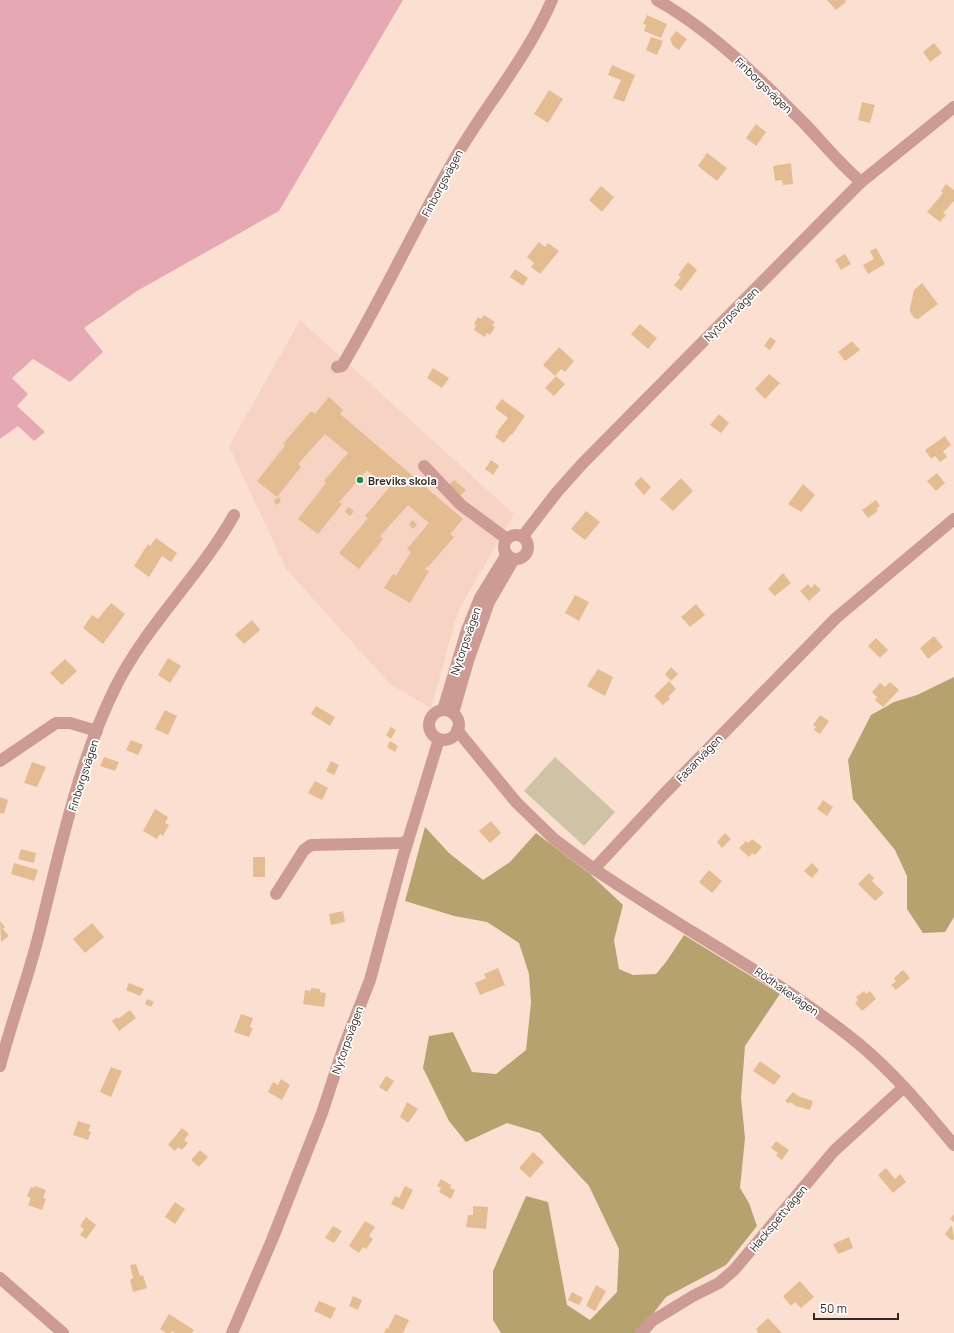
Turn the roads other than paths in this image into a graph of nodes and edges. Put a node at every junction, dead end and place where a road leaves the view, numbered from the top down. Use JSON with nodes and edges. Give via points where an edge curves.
{"nodes":[{"id":1,"x":552,"y":0,"type":"edge"},
{"id":2,"x":657,"y":0,"type":"edge"},
{"id":3,"x":954,"y":107,"type":"edge"},
{"id":4,"x":861,"y":182,"type":"junction"},
{"id":5,"x":337,"y":367,"type":"dead end"},
{"id":6,"x":424,"y":466,"type":"dead end"},
{"id":7,"x":234,"y":515,"type":"dead end"},
{"id":8,"x":954,"y":519,"type":"edge"},
{"id":9,"x":523,"y":536,"type":"junction"},
{"id":10,"x":507,"y":539,"type":"junction"},
{"id":11,"x":510,"y":556,"type":"junction"},
{"id":12,"x":448,"y":712,"type":"junction"},
{"id":13,"x":457,"y":730,"type":"junction"},
{"id":14,"x":97,"y":731,"type":"junction"},
{"id":15,"x":439,"y":739,"type":"junction"},
{"id":16,"x":0,"y":761,"type":"edge"},
{"id":17,"x":408,"y":840,"type":"junction"},
{"id":18,"x":594,"y":869,"type":"junction"},
{"id":19,"x":276,"y":894,"type":"dead end"},
{"id":20,"x":0,"y":1066,"type":"edge"},
{"id":21,"x":904,"y":1087,"type":"junction"},
{"id":22,"x":954,"y":1145,"type":"edge"},
{"id":23,"x":0,"y":1278,"type":"edge"},
{"id":24,"x":63,"y":1333,"type":"edge"},
{"id":25,"x":232,"y":1333,"type":"edge"},
{"id":26,"x":641,"y":1333,"type":"edge"}],
"edges":[{"from":1,"to":5,"type":"street","name":"Finborgsvägen","via":[[526,52],[453,161],[367,325],[342,366]]},
{"from":2,"to":4,"type":"street","name":"Finborgsvägen","via":[[693,22],[726,50]]},
{"from":3,"to":4,"type":"street","name":"Nytorpsvägen"},
{"from":4,"to":9,"type":"street","name":"Nytorpsvägen","via":[[584,463],[557,492]]},
{"from":6,"to":10,"type":"street","via":[[461,505]]},
{"from":7,"to":14,"type":"street","name":"Finborgsvägen","via":[[213,550],[126,668]]},
{"from":8,"to":18,"type":"street","name":"Fasanvägen","via":[[836,618]]},
{"from":9,"to":10,"type":"street","via":[[513,535]]},
{"from":9,"to":11,"type":"street","via":[[528,542],[528,550],[523,557]]},
{"from":10,"to":11,"type":"street","via":[[504,546]]},
{"from":11,"to":12,"type":"street","name":"Nytorpsvägen","via":[[480,598],[467,630]]},
{"from":12,"to":13,"type":"street","via":[[458,723]]},
{"from":12,"to":15,"type":"street","via":[[432,716],[429,725],[432,734]]},
{"from":13,"to":15,"type":"street","via":[[450,738]]},
{"from":13,"to":18,"type":"street","via":[[516,802],[554,839]]},
{"from":14,"to":16,"type":"street","via":[[70,723],[56,723]]},
{"from":14,"to":20,"type":"street","name":"Finborgsvägen","via":[[68,823]]},
{"from":15,"to":17,"type":"street","name":"Nytorpsvägen"},
{"from":17,"to":19,"type":"street","via":[[402,843],[311,845],[304,850]]},
{"from":17,"to":25,"type":"street","name":"Nytorpsvägen","via":[[370,980],[272,1240]]},
{"from":18,"to":21,"type":"street","name":"Rödhakevägen","via":[[759,971],[859,1044]]},
{"from":21,"to":22,"type":"street","name":"Rödhakevägen"},
{"from":21,"to":26,"type":"street","name":"Hackspettvägen","via":[[834,1151],[734,1270],[719,1283],[652,1321]]},
{"from":23,"to":24,"type":"street"}]}
